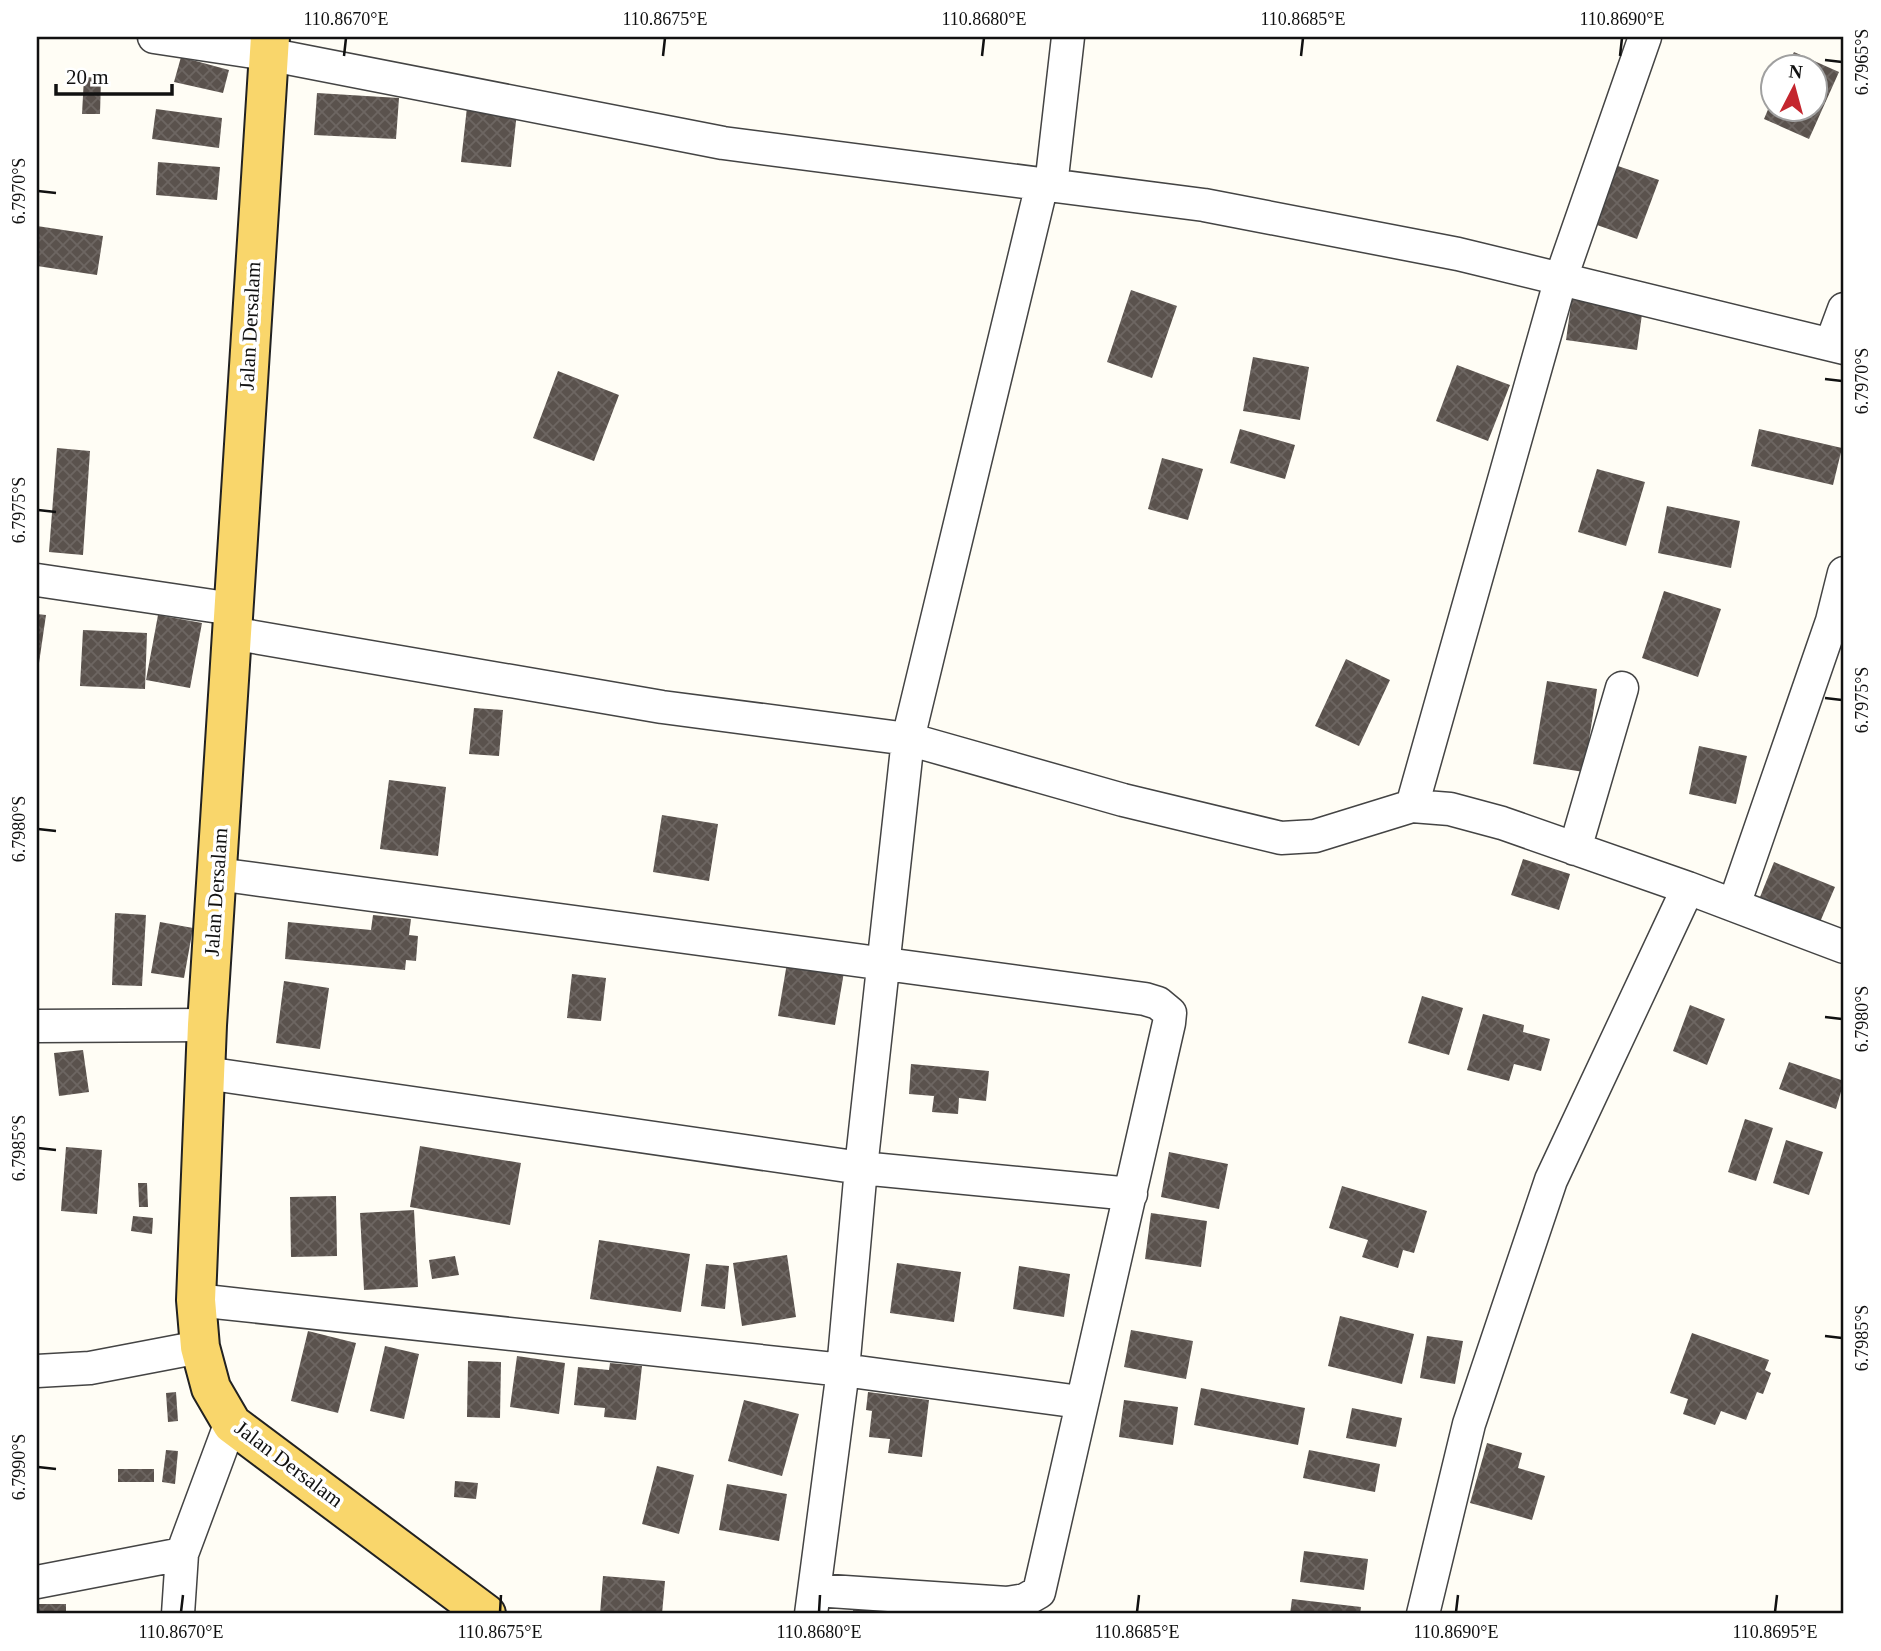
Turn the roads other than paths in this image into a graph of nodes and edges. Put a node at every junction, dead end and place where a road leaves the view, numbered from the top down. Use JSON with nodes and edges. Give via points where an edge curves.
{"nodes":[{"id":1,"x":154,"y":37,"type":"edge"},
{"id":2,"x":1068,"y":37,"type":"edge"},
{"id":3,"x":1645,"y":37,"type":"edge"},
{"id":4,"x":268,"y":46,"type":"edge"},
{"id":5,"x":1046,"y":185,"type":"junction"},
{"id":6,"x":1561,"y":278,"type":"junction"},
{"id":7,"x":1844,"y":309,"type":"edge"},
{"id":8,"x":1838,"y":346,"type":"edge"},
{"id":9,"x":1844,"y":573,"type":"edge"},
{"id":10,"x":37,"y":580,"type":"edge"},
{"id":11,"x":232,"y":621,"type":"junction"},
{"id":12,"x":1622,"y":688,"type":"dead end"},
{"id":13,"x":908,"y":739,"type":"junction"},
{"id":14,"x":1412,"y":806,"type":"junction"},
{"id":15,"x":1575,"y":849,"type":"junction"},
{"id":16,"x":217,"y":874,"type":"junction"},
{"id":17,"x":1688,"y":888,"type":"junction"},
{"id":18,"x":1734,"y":905,"type":"junction"},
{"id":19,"x":1844,"y":947,"type":"edge"},
{"id":20,"x":884,"y":965,"type":"junction"},
{"id":21,"x":207,"y":1025,"type":"junction"},
{"id":22,"x":37,"y":1026,"type":"edge"},
{"id":23,"x":205,"y":1073,"type":"junction"},
{"id":24,"x":861,"y":1168,"type":"junction"},
{"id":25,"x":1131,"y":1194,"type":"junction"},
{"id":26,"x":196,"y":1300,"type":"junction"},
{"id":27,"x":200,"y":1347,"type":"junction"},
{"id":28,"x":843,"y":1370,"type":"junction"},
{"id":29,"x":37,"y":1371,"type":"edge"},
{"id":30,"x":1080,"y":1402,"type":"junction"},
{"id":31,"x":231,"y":1422,"type":"junction"},
{"id":32,"x":182,"y":1554,"type":"junction"},
{"id":33,"x":37,"y":1582,"type":"edge"},
{"id":34,"x":813,"y":1602,"type":"edge"},
{"id":35,"x":1037,"y":1603,"type":"edge"},
{"id":36,"x":178,"y":1614,"type":"edge"},
{"id":37,"x":486,"y":1614,"type":"edge"},
{"id":38,"x":1423,"y":1614,"type":"edge"}],
"edges":[{"from":1,"to":4,"type":"street"},
{"from":2,"to":5,"type":"street"},
{"from":3,"to":6,"type":"street"},
{"from":4,"to":5,"type":"street","via":[[723,143]]},
{"from":4,"to":11,"type":"main road","name":"Jalan Dersalam"},
{"from":5,"to":6,"type":"street","via":[[1204,205]]},
{"from":5,"to":13,"type":"street"},
{"from":6,"to":8,"type":"street"},
{"from":6,"to":14,"type":"street"},
{"from":7,"to":8,"type":"street"},
{"from":9,"to":18,"type":"street","via":[[1832,621]]},
{"from":10,"to":11,"type":"street"},
{"from":11,"to":13,"type":"street","via":[[662,707]]},
{"from":11,"to":16,"type":"main road","name":"Jalan Dersalam"},
{"from":12,"to":15,"type":"street"},
{"from":13,"to":14,"type":"street","via":[[1123,800],[1281,838],[1315,836]]},
{"from":13,"to":20,"type":"street"},
{"from":14,"to":15,"type":"street","via":[[1450,809]]},
{"from":15,"to":17,"type":"street"},
{"from":16,"to":20,"type":"street"},
{"from":16,"to":21,"type":"main road","name":"Jalan Dersalam"},
{"from":17,"to":18,"type":"street"},
{"from":17,"to":38,"type":"street","via":[[1551,1180],[1469,1424]]},
{"from":18,"to":19,"type":"street"},
{"from":20,"to":24,"type":"street"},
{"from":20,"to":25,"type":"street","via":[[1144,999],[1167,1008],[1169,1023]]},
{"from":21,"to":22,"type":"street"},
{"from":21,"to":23,"type":"main road","name":"Jalan Dersalam"},
{"from":23,"to":24,"type":"street"},
{"from":23,"to":26,"type":"main road","name":"Jalan Dersalam"},
{"from":24,"to":25,"type":"street"},
{"from":24,"to":28,"type":"street"},
{"from":25,"to":30,"type":"street"},
{"from":26,"to":27,"type":"main road","name":"Jalan Dersalam"},
{"from":26,"to":28,"type":"street"},
{"from":27,"to":29,"type":"street","via":[[90,1368]]},
{"from":27,"to":31,"type":"main road","name":"Jalan Dersalam","via":[[211,1388]]},
{"from":28,"to":30,"type":"street"},
{"from":28,"to":34,"type":"street"},
{"from":30,"to":35,"type":"street"},
{"from":31,"to":32,"type":"street"},
{"from":31,"to":37,"type":"main road","name":"Jalan Dersalam"},
{"from":32,"to":33,"type":"street"},
{"from":32,"to":36,"type":"street"},
{"from":34,"to":35,"type":"street"}]}
